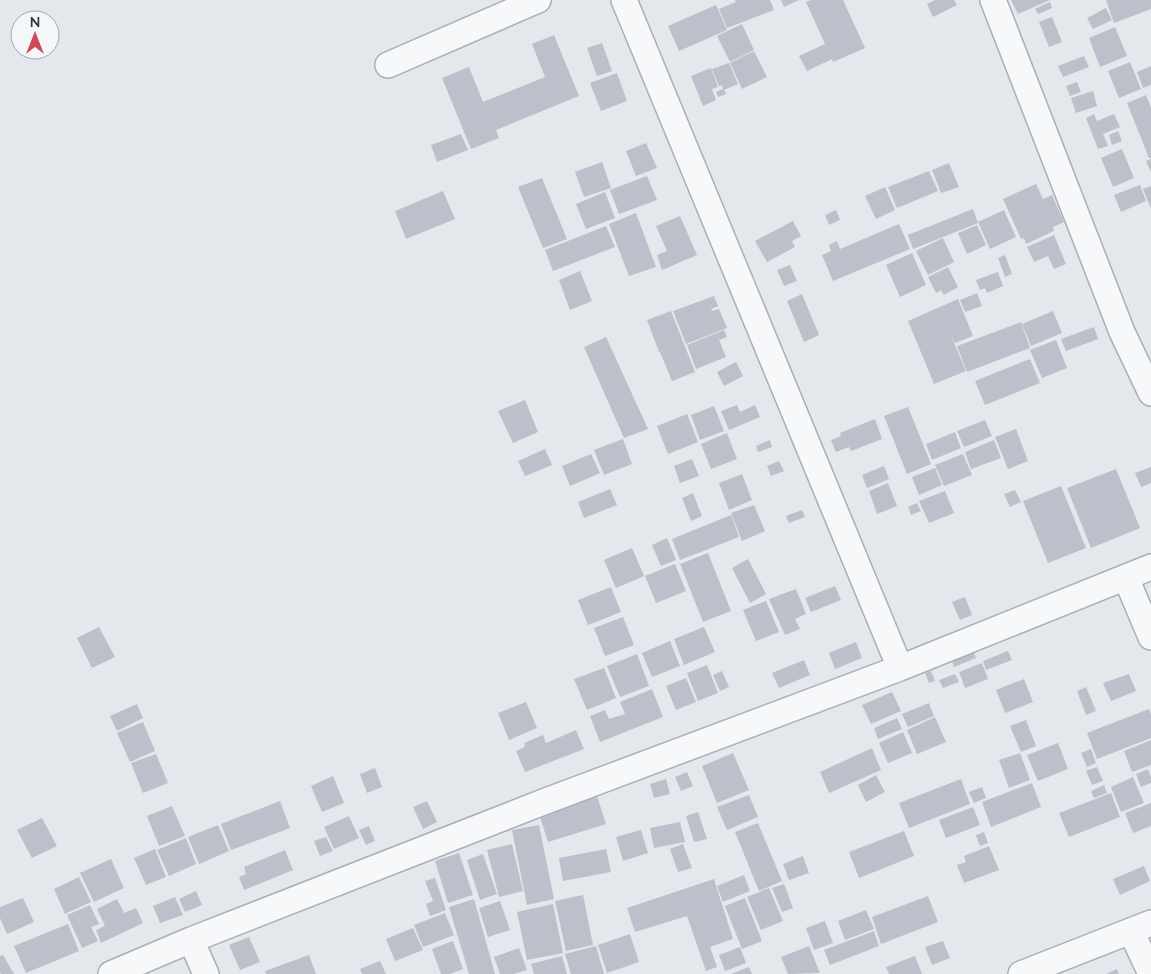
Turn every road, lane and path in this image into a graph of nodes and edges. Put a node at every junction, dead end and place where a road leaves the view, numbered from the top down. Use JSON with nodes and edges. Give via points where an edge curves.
{"nodes":[{"id":1,"x":538,"y":0,"type":"edge"},
{"id":2,"x":624,"y":0,"type":"edge"},
{"id":3,"x":993,"y":0,"type":"edge"},
{"id":4,"x":388,"y":65,"type":"dead end"},
{"id":5,"x":1151,"y":393,"type":"edge"},
{"id":6,"x":1151,"y":567,"type":"edge"},
{"id":7,"x":1126,"y":578,"type":"junction"},
{"id":8,"x":1151,"y":636,"type":"edge"},
{"id":9,"x":900,"y":668,"type":"junction"},
{"id":10,"x":1141,"y":927,"type":"edge"},
{"id":11,"x":191,"y":940,"type":"junction"},
{"id":12,"x":111,"y":974,"type":"edge"},
{"id":13,"x":206,"y":974,"type":"edge"},
{"id":14,"x":1021,"y":974,"type":"edge"},
{"id":15,"x":1151,"y":974,"type":"edge"}],
"edges":[{"from":1,"to":4,"type":"street"},
{"from":2,"to":9,"type":"street"},
{"from":3,"to":5,"type":"street","via":[[1122,332]]},
{"from":6,"to":7,"type":"street"},
{"from":7,"to":8,"type":"street"},
{"from":7,"to":9,"type":"street"},
{"from":9,"to":11,"type":"street","via":[[556,797]]},
{"from":10,"to":14,"type":"street"},
{"from":10,"to":15,"type":"street"},
{"from":11,"to":12,"type":"street"},
{"from":11,"to":13,"type":"street"}]}
